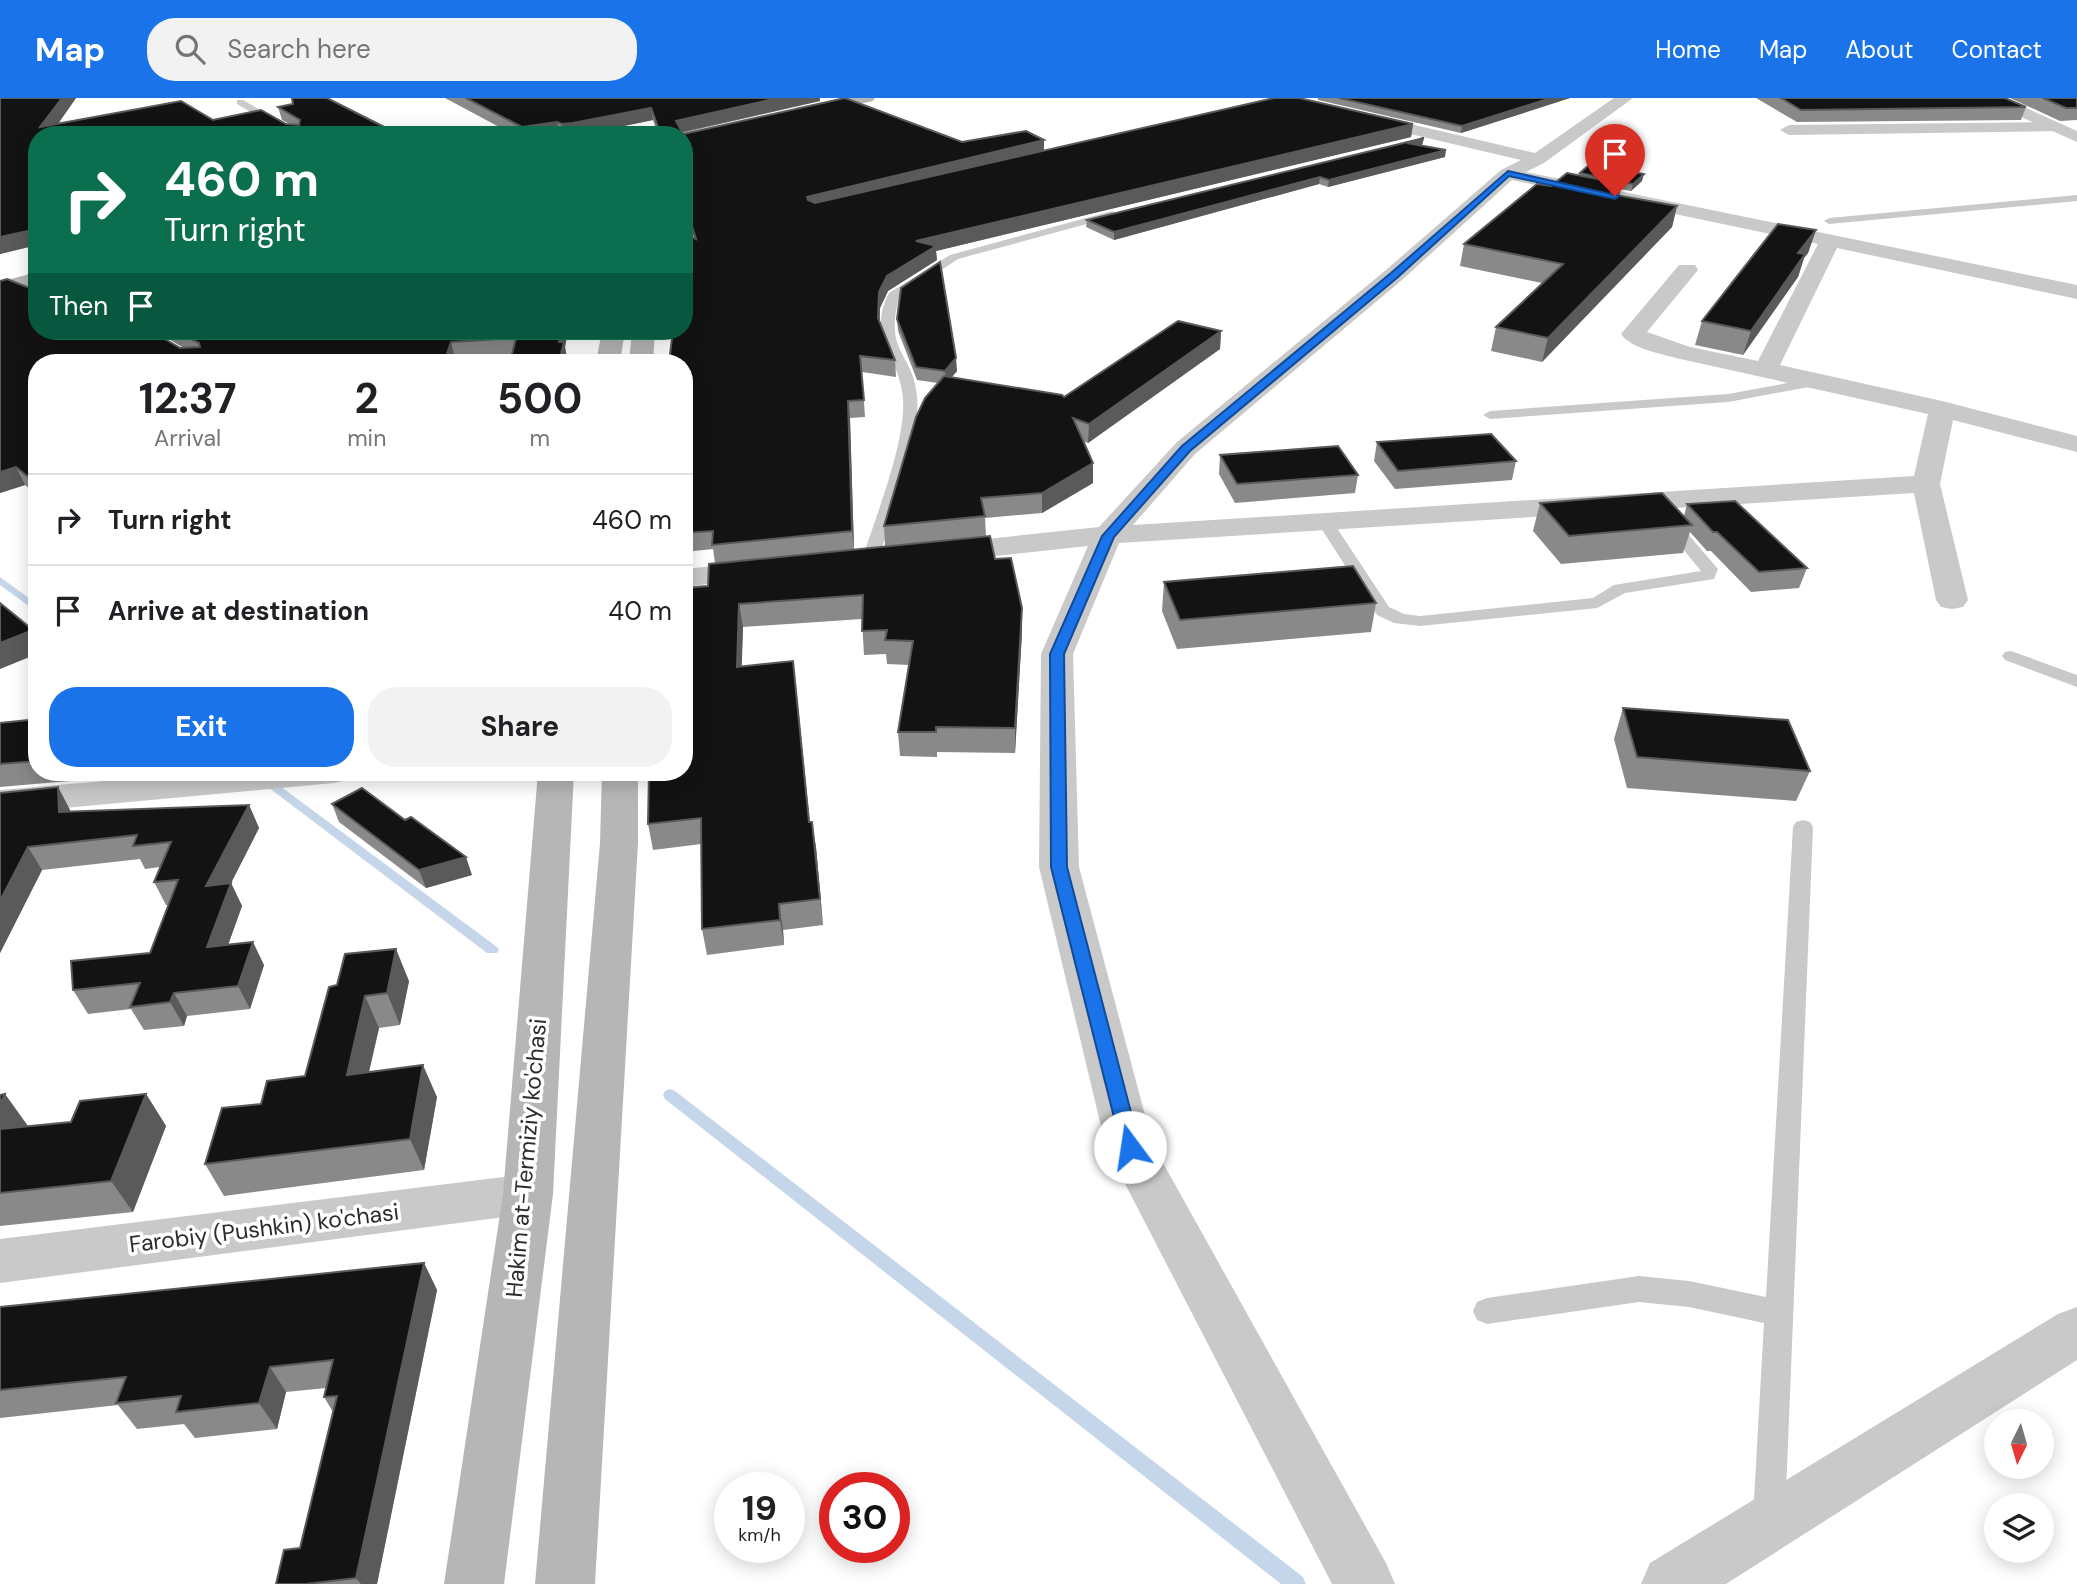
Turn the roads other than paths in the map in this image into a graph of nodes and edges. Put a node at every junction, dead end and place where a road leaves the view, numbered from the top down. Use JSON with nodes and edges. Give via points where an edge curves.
{"nodes":[{"id":1,"x":867,"y":98,"type":"edge"},
{"id":2,"x":1625,"y":98,"type":"edge"},
{"id":3,"x":1991,"y":98,"type":"edge"},
{"id":4,"x":1279,"y":100,"type":"edge"},
{"id":5,"x":240,"y":102,"type":"dead end"},
{"id":6,"x":789,"y":115,"type":"edge"},
{"id":7,"x":282,"y":126,"type":"edge"},
{"id":8,"x":2054,"y":127,"type":"junction"},
{"id":9,"x":1789,"y":130,"type":"dead end"},
{"id":10,"x":1437,"y":136,"type":"junction"},
{"id":11,"x":2077,"y":137,"type":"edge"},
{"id":12,"x":1411,"y":142,"type":"edge"},
{"id":13,"x":1523,"y":167,"type":"junction"},
{"id":14,"x":2077,"y":198,"type":"edge"},
{"id":15,"x":1120,"y":212,"type":"edge"},
{"id":16,"x":1830,"y":231,"type":"junction"},
{"id":17,"x":1688,"y":270,"type":"dead end"},
{"id":18,"x":28,"y":281,"type":"edge"},
{"id":19,"x":0,"y":289,"type":"edge"},
{"id":20,"x":2077,"y":292,"type":"edge"},
{"id":21,"x":1766,"y":369,"type":"junction"},
{"id":22,"x":1820,"y":381,"type":"junction"},
{"id":23,"x":1942,"y":408,"type":"junction"},
{"id":24,"x":1490,"y":415,"type":"dead end"},
{"id":25,"x":2077,"y":444,"type":"edge"},
{"id":26,"x":1926,"y":484,"type":"junction"},
{"id":27,"x":1650,"y":501,"type":"junction"},
{"id":28,"x":1325,"y":522,"type":"junction"},
{"id":29,"x":1108,"y":536,"type":"junction"},
{"id":30,"x":880,"y":559,"type":"joint"},
{"id":31,"x":790,"y":568,"type":"edge"},
{"id":32,"x":693,"y":577,"type":"edge"},
{"id":33,"x":1952,"y":600,"type":"dead end"},
{"id":34,"x":2011,"y":656,"type":"dead end"},
{"id":35,"x":2077,"y":681,"type":"edge"},
{"id":36,"x":233,"y":781,"type":"edge"},
{"id":37,"x":555,"y":781,"type":"edge"},
{"id":38,"x":620,"y":781,"type":"edge"},
{"id":39,"x":0,"y":802,"type":"edge"},
{"id":40,"x":1803,"y":827,"type":"dead end"},
{"id":41,"x":528,"y":1194,"type":"junction"},
{"id":42,"x":0,"y":1261,"type":"edge"},
{"id":43,"x":1487,"y":1311,"type":"dead end"},
{"id":44,"x":1779,"y":1313,"type":"junction"},
{"id":45,"x":2077,"y":1331,"type":"edge"},
{"id":46,"x":1769,"y":1523,"type":"junction"},
{"id":47,"x":474,"y":1584,"type":"edge"},
{"id":48,"x":565,"y":1584,"type":"edge"},
{"id":49,"x":1365,"y":1584,"type":"edge"},
{"id":50,"x":1671,"y":1584,"type":"edge"}],
"edges":[{"from":1,"to":6,"type":"main road"},
{"from":2,"to":13,"type":"street"},
{"from":3,"to":8,"type":"street"},
{"from":4,"to":10,"type":"street"},
{"from":5,"to":7,"type":"lane"},
{"from":8,"to":9,"type":"street"},
{"from":8,"to":11,"type":"street"},
{"from":10,"to":12,"type":"lane"},
{"from":10,"to":13,"type":"street"},
{"from":13,"to":16,"type":"street"},
{"from":13,"to":29,"type":"street","via":[[1186,448]]},
{"from":14,"to":16,"type":"lane"},
{"from":15,"to":30,"type":"lane","via":[[954,257],[894,296],[887,318],[889,342],[903,369],[911,401]]},
{"from":16,"to":20,"type":"street"},
{"from":16,"to":21,"type":"street"},
{"from":17,"to":21,"type":"street","via":[[1633,334]]},
{"from":18,"to":19,"type":"main road"},
{"from":21,"to":22,"type":"street"},
{"from":22,"to":23,"type":"street"},
{"from":22,"to":24,"type":"lane","via":[[1728,398]]},
{"from":23,"to":25,"type":"street"},
{"from":23,"to":26,"type":"street"},
{"from":26,"to":27,"type":"street"},
{"from":26,"to":33,"type":"street"},
{"from":27,"to":28,"type":"street"},
{"from":27,"to":28,"type":"lane","via":[[1710,569],[1709,575],[1620,589],[1597,603],[1420,621],[1383,611]]},
{"from":28,"to":29,"type":"street"},
{"from":29,"to":30,"type":"street"},
{"from":29,"to":49,"type":"street","via":[[1057,654],[1059,867],[1130,1147]]},
{"from":31,"to":32,"type":"street"},
{"from":34,"to":35,"type":"lane"},
{"from":36,"to":39,"type":"street"},
{"from":37,"to":41,"type":"main road","name":"Hakim at-Termiziy ko'chasi"},
{"from":38,"to":48,"type":"main road"},
{"from":40,"to":44,"type":"lane"},
{"from":41,"to":42,"type":"street","name":"Farobiy (Pushkin) ko'chasi"},
{"from":41,"to":47,"type":"main road","name":"Hakim at-Termiziy ko'chasi"},
{"from":43,"to":44,"type":"lane","via":[[1639,1289],[1689,1294]]},
{"from":44,"to":46,"type":"lane"},
{"from":45,"to":46,"type":"street"},
{"from":46,"to":50,"type":"street"}]}
